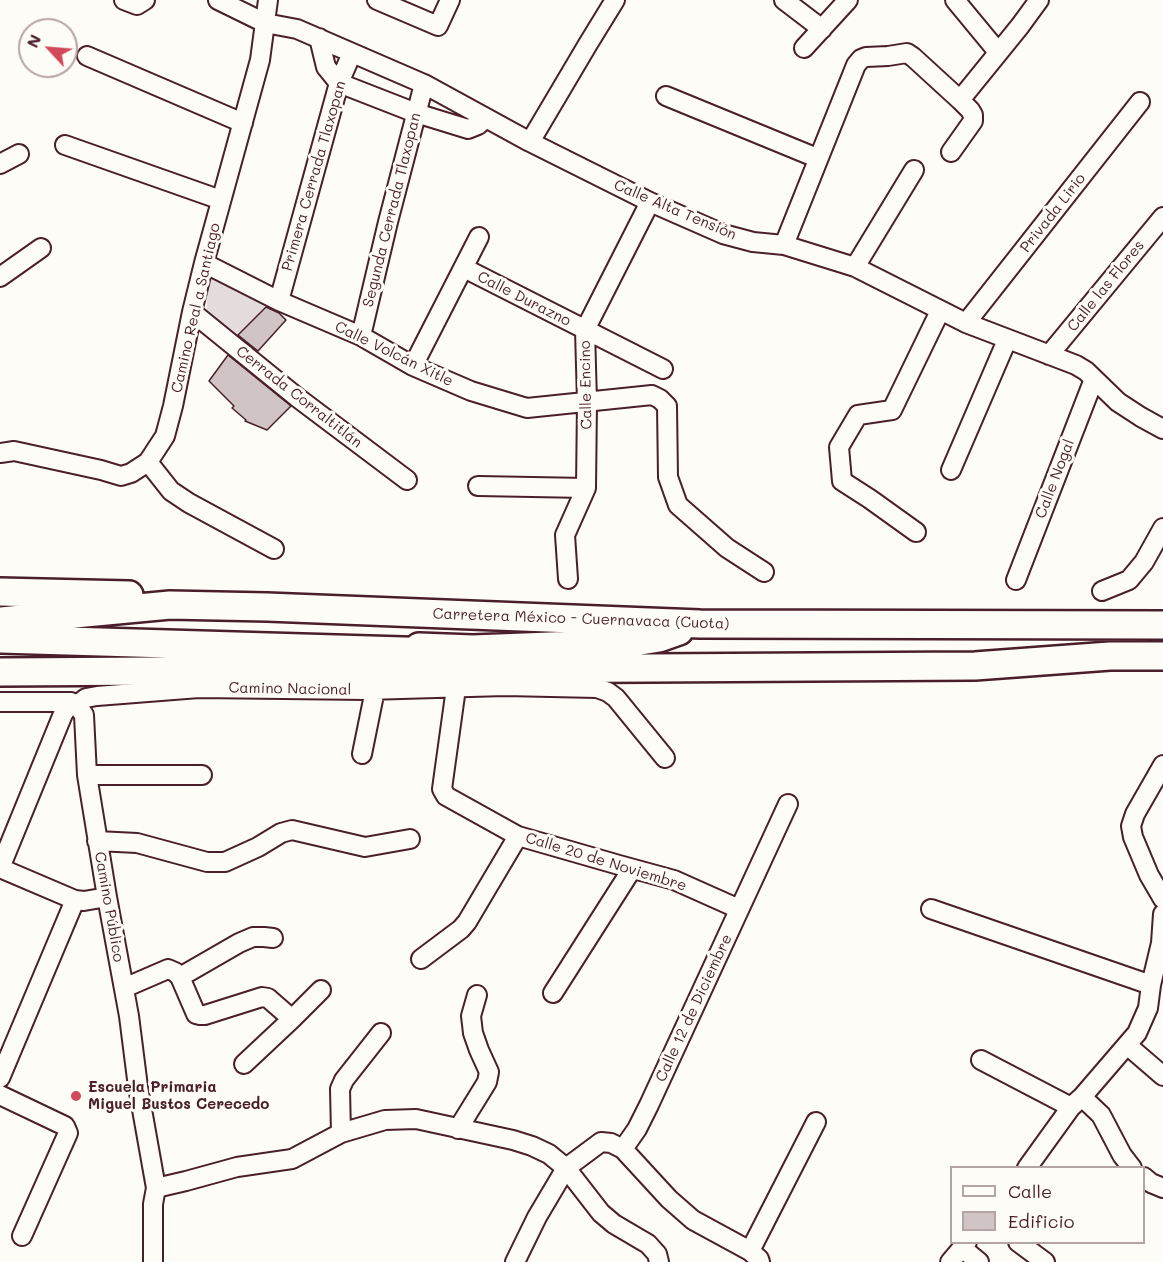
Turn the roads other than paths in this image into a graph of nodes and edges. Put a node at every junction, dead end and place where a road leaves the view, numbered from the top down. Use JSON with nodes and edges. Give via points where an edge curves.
{"nodes":[{"id":1,"x":124,"y":0,"type":"edge"},
{"id":2,"x":145,"y":0,"type":"edge"},
{"id":3,"x":218,"y":0,"type":"edge"},
{"id":4,"x":268,"y":0,"type":"edge"},
{"id":5,"x":377,"y":0,"type":"edge"},
{"id":6,"x":450,"y":0,"type":"edge"},
{"id":7,"x":615,"y":0,"type":"edge"},
{"id":8,"x":784,"y":0,"type":"edge"},
{"id":9,"x":848,"y":0,"type":"edge"},
{"id":10,"x":955,"y":0,"type":"edge"},
{"id":11,"x":1039,"y":0,"type":"edge"},
{"id":12,"x":266,"y":23,"type":"junction"},
{"id":13,"x":822,"y":29,"type":"junction"},
{"id":14,"x":319,"y":38,"type":"junction"},
{"id":15,"x":804,"y":48,"type":"dead end"},
{"id":16,"x":998,"y":52,"type":"junction"},
{"id":17,"x":352,"y":53,"type":"junction"},
{"id":18,"x":87,"y":56,"type":"dead end"},
{"id":19,"x":339,"y":83,"type":"junction"},
{"id":20,"x":424,"y":84,"type":"junction"},
{"id":21,"x":666,"y":96,"type":"dead end"},
{"id":22,"x":960,"y":100,"type":"junction"},
{"id":23,"x":1140,"y":102,"type":"dead end"},
{"id":24,"x":416,"y":113,"type":"junction"},
{"id":25,"x":486,"y":118,"type":"junction"},
{"id":26,"x":243,"y":123,"type":"junction"},
{"id":27,"x":530,"y":142,"type":"junction"},
{"id":28,"x":64,"y":145,"type":"dead end"},
{"id":29,"x":951,"y":152,"type":"dead end"},
{"id":30,"x":19,"y":154,"type":"dead end"},
{"id":31,"x":818,"y":159,"type":"junction"},
{"id":32,"x":0,"y":164,"type":"edge"},
{"id":33,"x":914,"y":170,"type":"dead end"},
{"id":34,"x":221,"y":200,"type":"junction"},
{"id":35,"x":650,"y":202,"type":"junction"},
{"id":36,"x":1163,"y":217,"type":"edge"},
{"id":37,"x":479,"y":237,"type":"dead end"},
{"id":38,"x":784,"y":245,"type":"junction"},
{"id":39,"x":41,"y":248,"type":"dead end"},
{"id":40,"x":204,"y":263,"type":"junction"},
{"id":41,"x":855,"y":267,"type":"junction"},
{"id":42,"x":464,"y":268,"type":"junction"},
{"id":43,"x":0,"y":277,"type":"edge"},
{"id":44,"x":279,"y":301,"type":"junction"},
{"id":45,"x":940,"y":311,"type":"junction"},
{"id":46,"x":192,"y":312,"type":"junction"},
{"id":47,"x":966,"y":323,"type":"junction"},
{"id":48,"x":585,"y":330,"type":"junction"},
{"id":49,"x":361,"y":336,"type":"junction"},
{"id":50,"x":1007,"y":340,"type":"junction"},
{"id":51,"x":1049,"y":355,"type":"junction"},
{"id":52,"x":413,"y":366,"type":"junction"},
{"id":53,"x":663,"y":369,"type":"dead end"},
{"id":54,"x":1094,"y":379,"type":"junction"},
{"id":55,"x":587,"y":402,"type":"junction"},
{"id":56,"x":1163,"y":429,"type":"edge"},
{"id":57,"x":0,"y":453,"type":"edge"},
{"id":58,"x":148,"y":462,"type":"junction"},
{"id":59,"x":951,"y":470,"type":"dead end"},
{"id":60,"x":406,"y":480,"type":"dead end"},
{"id":61,"x":478,"y":486,"type":"dead end"},
{"id":62,"x":586,"y":488,"type":"junction"},
{"id":63,"x":1163,"y":528,"type":"edge"},
{"id":64,"x":916,"y":532,"type":"dead end"},
{"id":65,"x":274,"y":549,"type":"dead end"},
{"id":66,"x":764,"y":572,"type":"dead end"},
{"id":67,"x":568,"y":579,"type":"dead end"},
{"id":68,"x":1016,"y":580,"type":"dead end"},
{"id":69,"x":1102,"y":591,"type":"dead end"},
{"id":70,"x":0,"y":592,"type":"edge"},
{"id":71,"x":170,"y":605,"type":"junction"},
{"id":72,"x":267,"y":607,"type":"junction"},
{"id":73,"x":0,"y":621,"type":"edge"},
{"id":74,"x":700,"y":624,"type":"junction"},
{"id":75,"x":1163,"y":625,"type":"edge"},
{"id":76,"x":0,"y":630,"type":"edge"},
{"id":77,"x":0,"y":639,"type":"edge"},
{"id":78,"x":301,"y":642,"type":"junction"},
{"id":79,"x":1110,"y":656,"type":"junction"},
{"id":80,"x":1163,"y":656,"type":"edge"},
{"id":81,"x":0,"y":672,"type":"edge"},
{"id":82,"x":456,"y":688,"type":"junction"},
{"id":83,"x":375,"y":690,"type":"junction"},
{"id":84,"x":0,"y":702,"type":"edge"},
{"id":85,"x":74,"y":703,"type":"junction"},
{"id":86,"x":362,"y":754,"type":"dead end"},
{"id":87,"x":665,"y":758,"type":"dead end"},
{"id":88,"x":1163,"y":765,"type":"edge"},
{"id":89,"x":87,"y":775,"type":"junction"},
{"id":90,"x":202,"y":776,"type":"dead end"},
{"id":91,"x":788,"y":804,"type":"dead end"},
{"id":92,"x":518,"y":836,"type":"junction"},
{"id":93,"x":410,"y":839,"type":"dead end"},
{"id":94,"x":97,"y":841,"type":"junction"},
{"id":95,"x":0,"y":868,"type":"edge"},
{"id":96,"x":632,"y":869,"type":"junction"},
{"id":97,"x":106,"y":897,"type":"junction"},
{"id":98,"x":1163,"y":899,"type":"edge"},
{"id":99,"x":75,"y":900,"type":"junction"},
{"id":100,"x":739,"y":909,"type":"junction"},
{"id":101,"x":931,"y":909,"type":"dead end"},
{"id":102,"x":1163,"y":914,"type":"edge"},
{"id":103,"x":273,"y":938,"type":"dead end"},
{"id":104,"x":421,"y":959,"type":"dead end"},
{"id":105,"x":180,"y":977,"type":"junction"},
{"id":106,"x":1151,"y":985,"type":"junction"},
{"id":107,"x":124,"y":988,"type":"junction"},
{"id":108,"x":321,"y":990,"type":"dead end"},
{"id":109,"x":554,"y":993,"type":"dead end"},
{"id":110,"x":477,"y":995,"type":"dead end"},
{"id":111,"x":292,"y":1019,"type":"junction"},
{"id":112,"x":381,"y":1033,"type":"dead end"},
{"id":113,"x":1127,"y":1045,"type":"junction"},
{"id":114,"x":981,"y":1060,"type":"dead end"},
{"id":115,"x":244,"y":1064,"type":"dead end"},
{"id":116,"x":1163,"y":1076,"type":"edge"},
{"id":117,"x":0,"y":1078,"type":"edge"},
{"id":118,"x":0,"y":1095,"type":"edge"},
{"id":119,"x":1076,"y":1102,"type":"junction"},
{"id":120,"x":816,"y":1122,"type":"dead end"},
{"id":121,"x":458,"y":1129,"type":"junction"},
{"id":122,"x":341,"y":1133,"type":"junction"},
{"id":123,"x":623,"y":1149,"type":"junction"},
{"id":124,"x":1028,"y":1166,"type":"edge"},
{"id":125,"x":1131,"y":1166,"type":"edge"},
{"id":126,"x":566,"y":1168,"type":"junction"},
{"id":127,"x":1145,"y":1179,"type":"edge"},
{"id":128,"x":156,"y":1188,"type":"junction"},
{"id":129,"x":1163,"y":1188,"type":"edge"},
{"id":130,"x":22,"y":1236,"type":"dead end"},
{"id":131,"x":1021,"y":1244,"type":"edge"},
{"id":132,"x":965,"y":1245,"type":"edge"},
{"id":133,"x":755,"y":1257,"type":"edge"},
{"id":134,"x":153,"y":1262,"type":"edge"},
{"id":135,"x":515,"y":1262,"type":"edge"},
{"id":136,"x":659,"y":1262,"type":"edge"},
{"id":137,"x":950,"y":1262,"type":"edge"},
{"id":138,"x":979,"y":1262,"type":"edge"},
{"id":139,"x":1045,"y":1262,"type":"edge"}],
"edges":[{"from":1,"to":2,"type":"street","via":[[137,5]]},
{"from":3,"to":12,"type":"street","name":"Calle Alta Tensión"},
{"from":4,"to":12,"type":"street","name":"Camino Real a Santiago"},
{"from":5,"to":6,"type":"street","via":[[438,26]]},
{"from":7,"to":27,"type":"street"},
{"from":8,"to":13,"type":"street"},
{"from":9,"to":13,"type":"street"},
{"from":10,"to":16,"type":"street"},
{"from":11,"to":16,"type":"street"},
{"from":12,"to":14,"type":"street","name":"Calle Alta Tensión"},
{"from":12,"to":26,"type":"street","name":"Camino Real a Santiago"},
{"from":13,"to":15,"type":"street"},
{"from":14,"to":17,"type":"street","name":"Calle Alta Tensión"},
{"from":14,"to":19,"type":"street","via":[[326,66]]},
{"from":16,"to":22,"type":"street"},
{"from":17,"to":19,"type":"street","name":"Primera Cerrada Tlaxopan"},
{"from":17,"to":20,"type":"street","name":"Calle Alta Tensión"},
{"from":18,"to":26,"type":"street"},
{"from":19,"to":24,"type":"street"},
{"from":19,"to":44,"type":"street","name":"Primera Cerrada Tlaxopan"},
{"from":20,"to":24,"type":"street","name":"Segunda Cerrada Tlaxopan"},
{"from":20,"to":25,"type":"street","name":"Calle Alta Tensión"},
{"from":21,"to":31,"type":"street"},
{"from":22,"to":29,"type":"street","via":[[970,110],[973,121]]},
{"from":22,"to":31,"type":"street","via":[[907,53],[861,59]]},
{"from":23,"to":47,"type":"street","name":"Privada Lirio"},
{"from":24,"to":25,"type":"street","via":[[468,129]]},
{"from":24,"to":49,"type":"street","name":"Segunda Cerrada Tlaxopan"},
{"from":25,"to":27,"type":"street","name":"Calle Alta Tensión"},
{"from":26,"to":34,"type":"street","name":"Camino Real a Santiago"},
{"from":27,"to":35,"type":"street","name":"Calle Alta Tensión"},
{"from":28,"to":34,"type":"street"},
{"from":30,"to":32,"type":"street"},
{"from":31,"to":38,"type":"street"},
{"from":33,"to":41,"type":"street"},
{"from":34,"to":40,"type":"street","name":"Camino Real a Santiago"},
{"from":35,"to":38,"type":"street","name":"Calle Alta Tensión","via":[[723,234]]},
{"from":35,"to":48,"type":"street","name":"Calle Encino"},
{"from":36,"to":51,"type":"street","name":"Calle las Flores"},
{"from":37,"to":42,"type":"street"},
{"from":38,"to":41,"type":"street","name":"Calle Alta Tensión"},
{"from":39,"to":43,"type":"street"},
{"from":40,"to":44,"type":"street","name":"Calle Volcán Xitle"},
{"from":40,"to":46,"type":"street","name":"Camino Real a Santiago"},
{"from":41,"to":45,"type":"street","name":"Calle Alta Tensión"},
{"from":42,"to":48,"type":"street","name":"Calle Durazno"},
{"from":42,"to":52,"type":"street"},
{"from":44,"to":49,"type":"street","name":"Calle Volcán Xitle"},
{"from":45,"to":47,"type":"street","name":"Calle Alta Tensión"},
{"from":45,"to":64,"type":"street","via":[[892,410],[858,415],[839,447],[842,481]]},
{"from":46,"to":58,"type":"street","name":"Camino Real a Santiago","via":[[165,435]]},
{"from":46,"to":60,"type":"street","name":"Cerrada Corraltitlán"},
{"from":47,"to":50,"type":"street","name":"Calle Alta Tensión"},
{"from":48,"to":53,"type":"street","name":"Calle Durazno"},
{"from":48,"to":55,"type":"street","name":"Calle Encino"},
{"from":49,"to":52,"type":"street","name":"Calle Volcán Xitle"},
{"from":50,"to":51,"type":"street","name":"Calle Alta Tensión"},
{"from":50,"to":59,"type":"street"},
{"from":51,"to":54,"type":"street","name":"Calle Alta Tensión","via":[[1076,365]]},
{"from":52,"to":55,"type":"street","name":"Calle Volcán Xitle","via":[[471,392],[527,408]]},
{"from":54,"to":56,"type":"street","name":"Calle Alta Tensión","via":[[1118,402]]},
{"from":54,"to":68,"type":"street","name":"Calle Nogal"},
{"from":55,"to":62,"type":"street","name":"Calle Encino"},
{"from":55,"to":66,"type":"street","name":"Calle Volcán Xitle","via":[[652,395],[660,399],[667,406],[668,477],[678,505],[727,548]]},
{"from":57,"to":58,"type":"street","name":"Camino Real a Santiago","via":[[14,451],[122,476]]},
{"from":58,"to":65,"type":"street","via":[[171,491]]},
{"from":61,"to":62,"type":"street"},
{"from":62,"to":67,"type":"street","name":"Calle Encino","via":[[565,535]]},
{"from":63,"to":69,"type":"street","via":[[1130,580]]},
{"from":70,"to":71,"type":"highway","via":[[141,596]]},
{"from":71,"to":72,"type":"highway","name":"Carretera México - Cuernavaca (Cuota)"},
{"from":71,"to":73,"type":"highway","name":"Carretera México - Cuernavaca (Cuota)"},
{"from":72,"to":74,"type":"highway","name":"Carretera México - Cuernavaca (Cuota)"},
{"from":72,"to":78,"type":"highway"},
{"from":74,"to":75,"type":"highway","name":"Carretera México - Cuernavaca (Cuota)"},
{"from":74,"to":78,"type":"highway","via":[[659,638],[606,644],[473,649]]},
{"from":76,"to":78,"type":"highway"},
{"from":77,"to":79,"type":"highway","via":[[483,653],[969,648]]},
{"from":79,"to":80,"type":"highway"},
{"from":79,"to":81,"type":"highway","via":[[975,666]]},
{"from":82,"to":83,"type":"street","name":"Camino Nacional"},
{"from":82,"to":87,"type":"street","name":"Camino Nacional","via":[[597,688],[616,698]]},
{"from":82,"to":92,"type":"street","name":"Calle 20 de Noviembre","via":[[442,789],[446,796]]},
{"from":83,"to":85,"type":"street","name":"Camino Nacional","via":[[199,688],[96,696]]},
{"from":83,"to":86,"type":"street"},
{"from":84,"to":85,"type":"street"},
{"from":85,"to":89,"type":"street","name":"Camino Público","via":[[84,715]]},
{"from":85,"to":95,"type":"street","via":[[66,708]]},
{"from":88,"to":98,"type":"street","via":[[1131,826],[1149,875]]},
{"from":89,"to":90,"type":"street"},
{"from":89,"to":94,"type":"street","name":"Camino Público"},
{"from":91,"to":100,"type":"street","name":"Calle 12 de Diciembre"},
{"from":92,"to":96,"type":"street","name":"Calle 20 de Noviembre"},
{"from":92,"to":104,"type":"street","via":[[474,912],[460,929]]},
{"from":93,"to":94,"type":"street","via":[[365,847],[292,830],[225,862],[207,862],[137,843]]},
{"from":94,"to":97,"type":"street","name":"Camino Público"},
{"from":95,"to":99,"type":"street"},
{"from":96,"to":100,"type":"street","name":"Calle 20 de Noviembre","via":[[674,880]]},
{"from":96,"to":109,"type":"street"},
{"from":97,"to":99,"type":"street"},
{"from":97,"to":107,"type":"street","name":"Camino Público"},
{"from":99,"to":117,"type":"street"},
{"from":100,"to":123,"type":"street","name":"Calle 12 de Diciembre","via":[[649,1106]]},
{"from":101,"to":106,"type":"street"},
{"from":102,"to":106,"type":"street"},
{"from":103,"to":105,"type":"street","via":[[253,937]]},
{"from":105,"to":107,"type":"street","via":[[168,969]]},
{"from":105,"to":111,"type":"street","via":[[196,1014],[205,1015],[262,997]]},
{"from":106,"to":113,"type":"street","via":[[1148,1008]]},
{"from":107,"to":128,"type":"street","name":"Camino Público"},
{"from":108,"to":111,"type":"street"},
{"from":110,"to":121,"type":"street","via":[[471,1016],[473,1033],[489,1072],[487,1082]]},
{"from":111,"to":115,"type":"street"},
{"from":112,"to":122,"type":"street","via":[[340,1089]]},
{"from":113,"to":116,"type":"street"},
{"from":113,"to":119,"type":"street"},
{"from":114,"to":119,"type":"street"},
{"from":118,"to":130,"type":"street","via":[[55,1120],[68,1133]]},
{"from":119,"to":124,"type":"street"},
{"from":119,"to":125,"type":"street","via":[[1101,1115]]},
{"from":120,"to":133,"type":"street"},
{"from":121,"to":122,"type":"street","via":[[406,1119],[385,1120]]},
{"from":121,"to":126,"type":"street","via":[[532,1146]]},
{"from":122,"to":128,"type":"street","via":[[292,1159],[237,1167]]},
{"from":123,"to":126,"type":"street","via":[[601,1143]]},
{"from":123,"to":133,"type":"street","via":[[693,1220]]},
{"from":126,"to":135,"type":"street"},
{"from":126,"to":136,"type":"street","via":[[601,1214],[648,1244]]},
{"from":127,"to":129,"type":"street"},
{"from":128,"to":134,"type":"street","name":"Camino Público"},
{"from":131,"to":139,"type":"street"},
{"from":132,"to":137,"type":"street"},
{"from":132,"to":138,"type":"street"}]}
